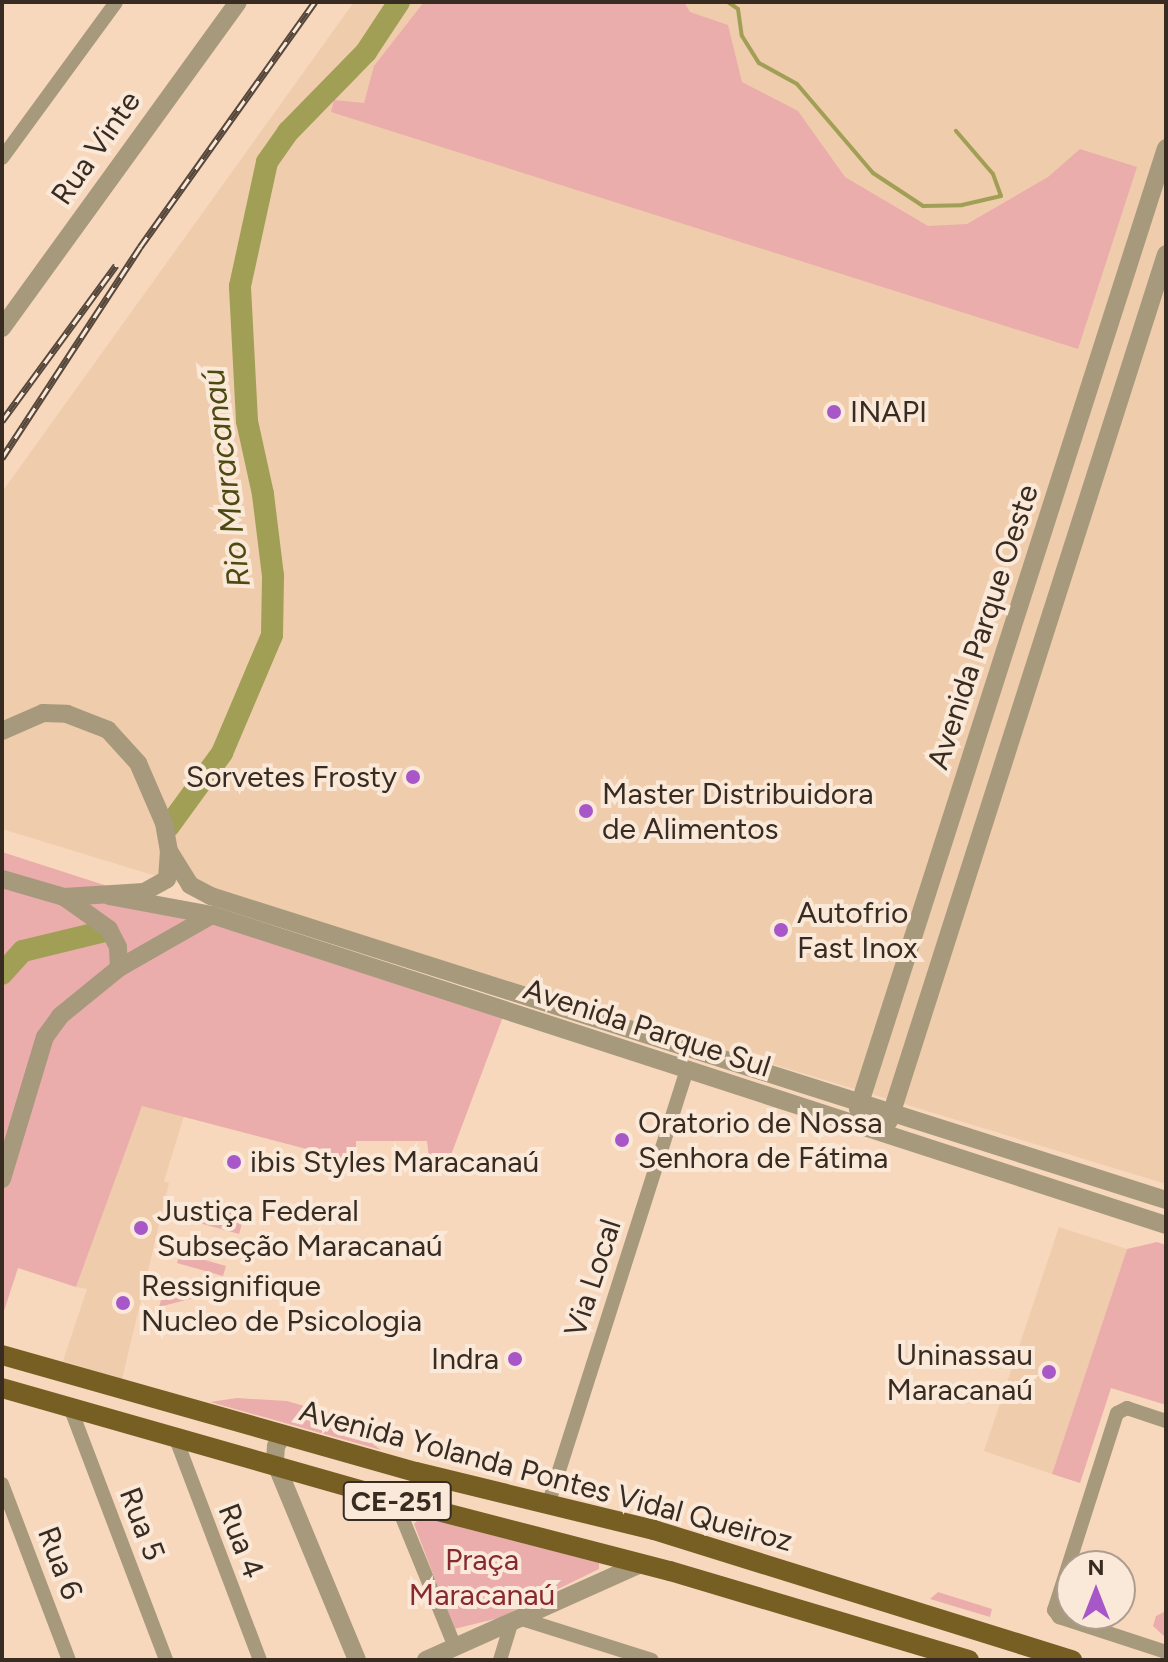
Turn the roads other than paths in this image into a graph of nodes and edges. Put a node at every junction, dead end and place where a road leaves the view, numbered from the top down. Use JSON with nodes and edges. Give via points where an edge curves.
{"nodes":[{"id":1,"x":116,"y":2,"type":"edge"},
{"id":2,"x":238,"y":2,"type":"edge"},
{"id":3,"x":1166,"y":148,"type":"edge"},
{"id":4,"x":2,"y":158,"type":"edge"},
{"id":5,"x":1166,"y":254,"type":"edge"},
{"id":6,"x":2,"y":328,"type":"edge"},
{"id":7,"x":2,"y":731,"type":"edge"},
{"id":8,"x":169,"y":851,"type":"junction"},
{"id":9,"x":2,"y":879,"type":"edge"},
{"id":10,"x":109,"y":896,"type":"junction"},
{"id":11,"x":64,"y":897,"type":"junction"},
{"id":12,"x":212,"y":915,"type":"junction"},
{"id":13,"x":119,"y":968,"type":"junction"},
{"id":14,"x":687,"y":1069,"type":"junction"},
{"id":15,"x":861,"y":1101,"type":"junction"},
{"id":16,"x":892,"y":1110,"type":"junction"},
{"id":17,"x":853,"y":1124,"type":"junction"},
{"id":18,"x":885,"y":1135,"type":"junction"},
{"id":19,"x":2,"y":1179,"type":"edge"},
{"id":20,"x":1166,"y":1200,"type":"edge"},
{"id":21,"x":1166,"y":1225,"type":"edge"},
{"id":22,"x":2,"y":1355,"type":"edge"},
{"id":23,"x":57,"y":1371,"type":"junction"},
{"id":24,"x":2,"y":1388,"type":"edge"},
{"id":25,"x":56,"y":1403,"type":"junction"},
{"id":26,"x":1166,"y":1421,"type":"edge"},
{"id":27,"x":283,"y":1435,"type":"junction"},
{"id":28,"x":176,"y":1439,"type":"junction"},
{"id":29,"x":277,"y":1467,"type":"junction"},
{"id":30,"x":2,"y":1484,"type":"edge"},
{"id":31,"x":395,"y":1500,"type":"junction"},
{"id":32,"x":549,"y":1502,"type":"junction"},
{"id":33,"x":641,"y":1564,"type":"junction"},
{"id":34,"x":814,"y":1581,"type":"junction"},
{"id":35,"x":852,"y":1593,"type":"junction"},
{"id":36,"x":804,"y":1611,"type":"junction"},
{"id":37,"x":516,"y":1621,"type":"junction"},
{"id":38,"x":843,"y":1622,"type":"junction"},
{"id":39,"x":455,"y":1647,"type":"junction"},
{"id":40,"x":1166,"y":1652,"type":"edge"},
{"id":41,"x":1148,"y":1654,"type":"edge"},
{"id":42,"x":69,"y":1660,"type":"edge"},
{"id":43,"x":166,"y":1660,"type":"edge"},
{"id":44,"x":260,"y":1660,"type":"edge"},
{"id":45,"x":357,"y":1660,"type":"edge"},
{"id":46,"x":426,"y":1660,"type":"edge"},
{"id":47,"x":500,"y":1660,"type":"edge"},
{"id":48,"x":652,"y":1660,"type":"edge"},
{"id":49,"x":969,"y":1660,"type":"edge"},
{"id":50,"x":1072,"y":1660,"type":"edge"}],
"edges":[{"from":1,"to":4,"type":"street"},
{"from":2,"to":6,"type":"street","name":"Rua Vinte"},
{"from":3,"to":15,"type":"street","name":"Avenida Parque Oeste"},
{"from":5,"to":16,"type":"street","name":"Avenida Parque Oeste"},
{"from":7,"to":8,"type":"street","name":"Avenida Parque Sul","via":[[43,713],[67,714],[108,730],[138,763],[164,823]]},
{"from":8,"to":10,"type":"street","name":"Avenida Parque Sul","via":[[167,879],[161,887]]},
{"from":8,"to":15,"type":"street","name":"Avenida Parque Sul","via":[[190,885],[211,896]]},
{"from":9,"to":11,"type":"street","name":"Avenida Parque Sul"},
{"from":10,"to":11,"type":"street","name":"Avenida Parque Sul"},
{"from":10,"to":12,"type":"street","name":"Avenida Parque Sul"},
{"from":11,"to":13,"type":"street","via":[[109,929],[118,947]]},
{"from":12,"to":13,"type":"street"},
{"from":12,"to":14,"type":"street","name":"Avenida Parque Sul"},
{"from":13,"to":19,"type":"street","via":[[60,1016],[45,1037]]},
{"from":14,"to":17,"type":"street","name":"Avenida Parque Sul"},
{"from":14,"to":32,"type":"street","name":"Via Local"},
{"from":15,"to":16,"type":"street","name":"Avenida Parque Sul"},
{"from":15,"to":17,"type":"street","name":"Avenida Parque Oeste"},
{"from":16,"to":18,"type":"street","name":"Avenida Parque Oeste"},
{"from":16,"to":20,"type":"street","name":"Avenida Parque Sul"},
{"from":17,"to":18,"type":"street","name":"Avenida Parque Sul"},
{"from":18,"to":21,"type":"street","name":"Avenida Parque Sul"},
{"from":22,"to":23,"type":"main road","name":"Avenida Yolanda Pontes Vidal Queiroz","number":"CE-251"},
{"from":23,"to":25,"type":"main road","via":[[49,1385]]},
{"from":23,"to":27,"type":"main road","name":"Avenida Yolanda Pontes Vidal Queiroz","number":"CE-251"},
{"from":24,"to":25,"type":"main road","name":"Avenida Yolanda Pontes Vidal Queiroz","number":"CE-251"},
{"from":25,"to":28,"type":"main road","name":"Avenida Yolanda Pontes Vidal Queiroz","number":"CE-251"},
{"from":25,"to":43,"type":"street","name":"Rua 5"},
{"from":26,"to":41,"type":"street","via":[[1127,1408],[1117,1413],[1054,1610],[1059,1617]]},
{"from":27,"to":29,"type":"street","via":[[276,1446]]},
{"from":27,"to":32,"type":"main road","name":"Avenida Yolanda Pontes Vidal Queiroz","number":"CE-251"},
{"from":28,"to":29,"type":"main road","name":"Avenida Yolanda Pontes Vidal Queiroz","number":"CE-251"},
{"from":28,"to":44,"type":"street","name":"Rua 4"},
{"from":29,"to":31,"type":"main road","name":"Avenida Yolanda Pontes Vidal Queiroz","number":"CE-251"},
{"from":29,"to":45,"type":"street"},
{"from":30,"to":42,"type":"street","name":"Rua 6"},
{"from":31,"to":33,"type":"main road","name":"Avenida Yolanda Pontes Vidal Queiroz","number":"CE-251"},
{"from":31,"to":39,"type":"street"},
{"from":32,"to":34,"type":"main road","name":"Avenida Yolanda Pontes Vidal Queiroz","number":"CE-251"},
{"from":33,"to":36,"type":"main road","name":"Avenida Yolanda Pontes Vidal Queiroz","number":"CE-251"},
{"from":33,"to":37,"type":"street"},
{"from":34,"to":35,"type":"main road","name":"Avenida Yolanda Pontes Vidal Queiroz","number":"CE-251"},
{"from":34,"to":36,"type":"main road"},
{"from":35,"to":38,"type":"main road"},
{"from":35,"to":50,"type":"main road","name":"Avenida Yolanda Pontes Vidal Queiroz","number":"CE-251"},
{"from":36,"to":38,"type":"main road","name":"Avenida Yolanda Pontes Vidal Queiroz","number":"CE-251"},
{"from":37,"to":39,"type":"street"},
{"from":37,"to":47,"type":"street"},
{"from":37,"to":48,"type":"street"},
{"from":38,"to":49,"type":"main road","name":"Avenida Yolanda Pontes Vidal Queiroz","number":"CE-251"},
{"from":39,"to":46,"type":"street"},
{"from":40,"to":41,"type":"street"}]}
